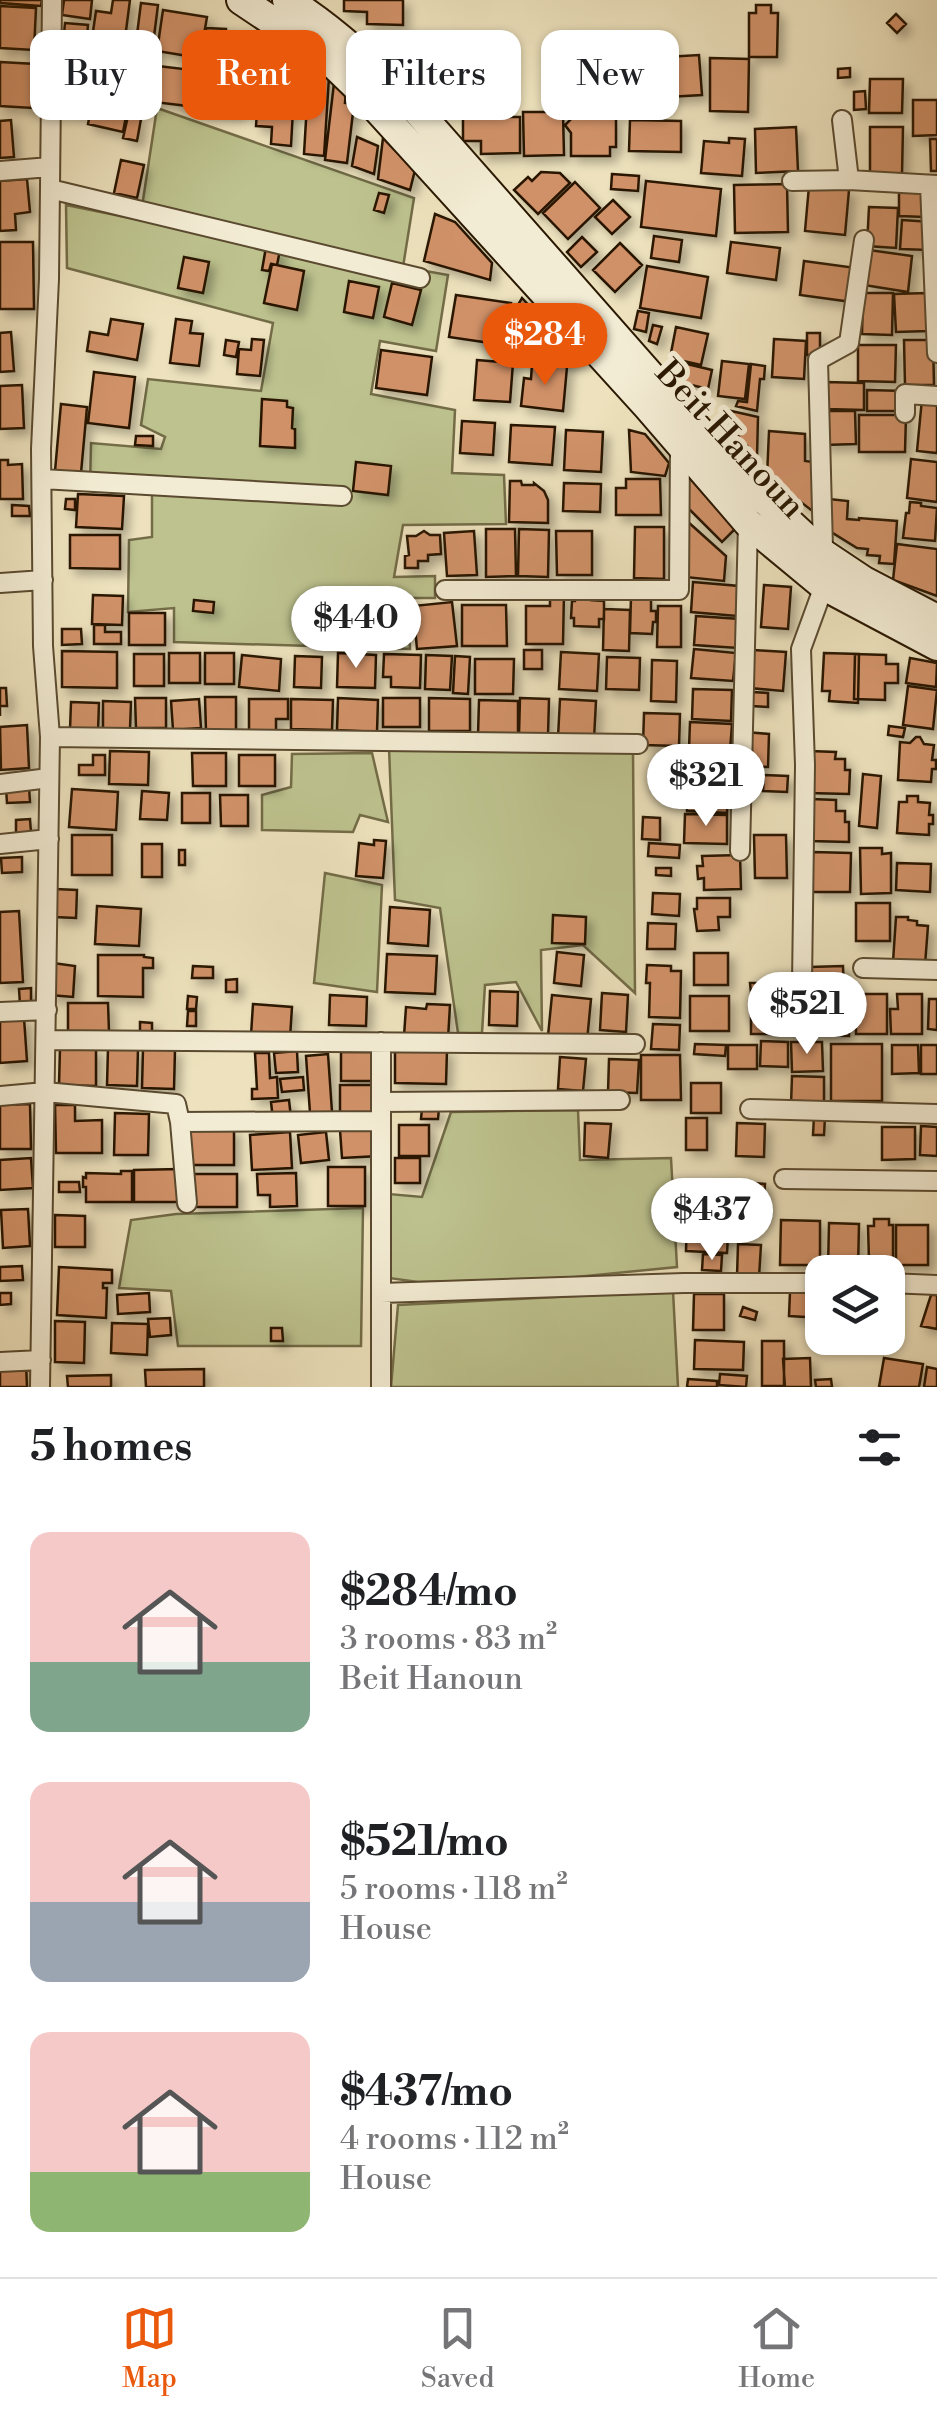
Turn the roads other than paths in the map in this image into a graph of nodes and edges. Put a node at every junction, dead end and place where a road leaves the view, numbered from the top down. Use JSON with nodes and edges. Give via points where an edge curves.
{"nodes":[{"id":1,"x":52,"y":0,"type":"edge"},
{"id":2,"x":241,"y":0,"type":"edge"},
{"id":3,"x":286,"y":0,"type":"edge"},
{"id":4,"x":842,"y":120,"type":"dead end"},
{"id":5,"x":50,"y":167,"type":"junction"},
{"id":6,"x":0,"y":171,"type":"edge"},
{"id":7,"x":849,"y":180,"type":"junction"},
{"id":8,"x":792,"y":181,"type":"dead end"},
{"id":9,"x":933,"y":185,"type":"edge"},
{"id":10,"x":50,"y":189,"type":"junction"},
{"id":11,"x":864,"y":240,"type":"dead end"},
{"id":12,"x":420,"y":278,"type":"dead end"},
{"id":13,"x":937,"y":353,"type":"edge"},
{"id":14,"x":937,"y":396,"type":"edge"},
{"id":15,"x":905,"y":413,"type":"dead end"},
{"id":16,"x":680,"y":445,"type":"junction"},
{"id":17,"x":42,"y":479,"type":"junction"},
{"id":18,"x":342,"y":496,"type":"dead end"},
{"id":19,"x":748,"y":523,"type":"junction"},
{"id":20,"x":822,"y":553,"type":"junction"},
{"id":21,"x":42,"y":580,"type":"junction"},
{"id":22,"x":0,"y":583,"type":"edge"},
{"id":23,"x":824,"y":586,"type":"junction"},
{"id":24,"x":445,"y":590,"type":"dead end"},
{"id":25,"x":937,"y":619,"type":"edge"},
{"id":26,"x":937,"y":646,"type":"edge"},
{"id":27,"x":50,"y":737,"type":"junction"},
{"id":28,"x":638,"y":744,"type":"dead end"},
{"id":29,"x":50,"y":778,"type":"junction"},
{"id":30,"x":0,"y":784,"type":"edge"},
{"id":31,"x":49,"y":839,"type":"junction"},
{"id":32,"x":0,"y":844,"type":"edge"},
{"id":33,"x":740,"y":851,"type":"dead end"},
{"id":34,"x":864,"y":968,"type":"dead end"},
{"id":35,"x":937,"y":970,"type":"edge"},
{"id":36,"x":802,"y":982,"type":"dead end"},
{"id":37,"x":46,"y":1010,"type":"junction"},
{"id":38,"x":0,"y":1012,"type":"edge"},
{"id":39,"x":46,"y":1040,"type":"junction"},
{"id":40,"x":380,"y":1042,"type":"junction"},
{"id":41,"x":634,"y":1044,"type":"dead end"},
{"id":42,"x":45,"y":1092,"type":"junction"},
{"id":43,"x":0,"y":1096,"type":"edge"},
{"id":44,"x":620,"y":1100,"type":"dead end"},
{"id":45,"x":750,"y":1109,"type":"dead end"},
{"id":46,"x":381,"y":1112,"type":"junction"},
{"id":47,"x":937,"y":1114,"type":"edge"},
{"id":48,"x":180,"y":1122,"type":"junction"},
{"id":49,"x":784,"y":1178,"type":"dead end"},
{"id":50,"x":937,"y":1182,"type":"edge"},
{"id":51,"x":187,"y":1203,"type":"dead end"},
{"id":52,"x":805,"y":1282,"type":"edge"},
{"id":53,"x":905,"y":1284,"type":"edge"},
{"id":54,"x":937,"y":1285,"type":"edge"},
{"id":55,"x":381,"y":1293,"type":"junction"},
{"id":56,"x":41,"y":1360,"type":"junction"},
{"id":57,"x":0,"y":1362,"type":"edge"},
{"id":58,"x":40,"y":1387,"type":"edge"},
{"id":59,"x":381,"y":1387,"type":"edge"}],
"edges":[{"from":1,"to":5,"type":"street"},
{"from":2,"to":16,"type":"main road","name":"Beit Hanoun","via":[[326,57],[360,89]]},
{"from":3,"to":20,"type":"main road","name":"Beit Hanoun","via":[[355,50],[412,105],[739,476]]},
{"from":4,"to":7,"type":"street"},
{"from":5,"to":6,"type":"street"},
{"from":5,"to":10,"type":"street"},
{"from":7,"to":8,"type":"street"},
{"from":7,"to":9,"type":"street"},
{"from":9,"to":13,"type":"street"},
{"from":10,"to":12,"type":"street"},
{"from":10,"to":17,"type":"street"},
{"from":11,"to":20,"type":"street","via":[[849,343],[818,360]]},
{"from":14,"to":15,"type":"street","via":[[905,394]]},
{"from":16,"to":19,"type":"main road","name":"Beit Hanoun"},
{"from":16,"to":24,"type":"street","via":[[679,590]]},
{"from":17,"to":18,"type":"street"},
{"from":17,"to":21,"type":"street"},
{"from":19,"to":23,"type":"main road","name":"Beit Hanoun"},
{"from":19,"to":33,"type":"street"},
{"from":20,"to":23,"type":"street"},
{"from":20,"to":25,"type":"main road","name":"Beit Hanoun"},
{"from":21,"to":22,"type":"street"},
{"from":21,"to":27,"type":"street"},
{"from":23,"to":26,"type":"main road","name":"Beit Hanoun"},
{"from":23,"to":36,"type":"street","via":[[801,649]]},
{"from":27,"to":28,"type":"street"},
{"from":27,"to":29,"type":"street"},
{"from":29,"to":30,"type":"street"},
{"from":29,"to":31,"type":"street"},
{"from":31,"to":32,"type":"street"},
{"from":31,"to":37,"type":"street"},
{"from":34,"to":35,"type":"street"},
{"from":37,"to":38,"type":"street"},
{"from":37,"to":39,"type":"street"},
{"from":39,"to":40,"type":"street"},
{"from":39,"to":42,"type":"street"},
{"from":40,"to":41,"type":"street"},
{"from":40,"to":46,"type":"street"},
{"from":42,"to":43,"type":"street"},
{"from":42,"to":48,"type":"street","via":[[176,1104]]},
{"from":42,"to":56,"type":"street"},
{"from":44,"to":46,"type":"street"},
{"from":45,"to":47,"type":"street"},
{"from":46,"to":48,"type":"street"},
{"from":46,"to":55,"type":"street"},
{"from":48,"to":51,"type":"street"},
{"from":49,"to":50,"type":"street"},
{"from":52,"to":55,"type":"street"},
{"from":53,"to":54,"type":"street"},
{"from":55,"to":59,"type":"street"},
{"from":56,"to":57,"type":"street"},
{"from":56,"to":58,"type":"street"}]}
